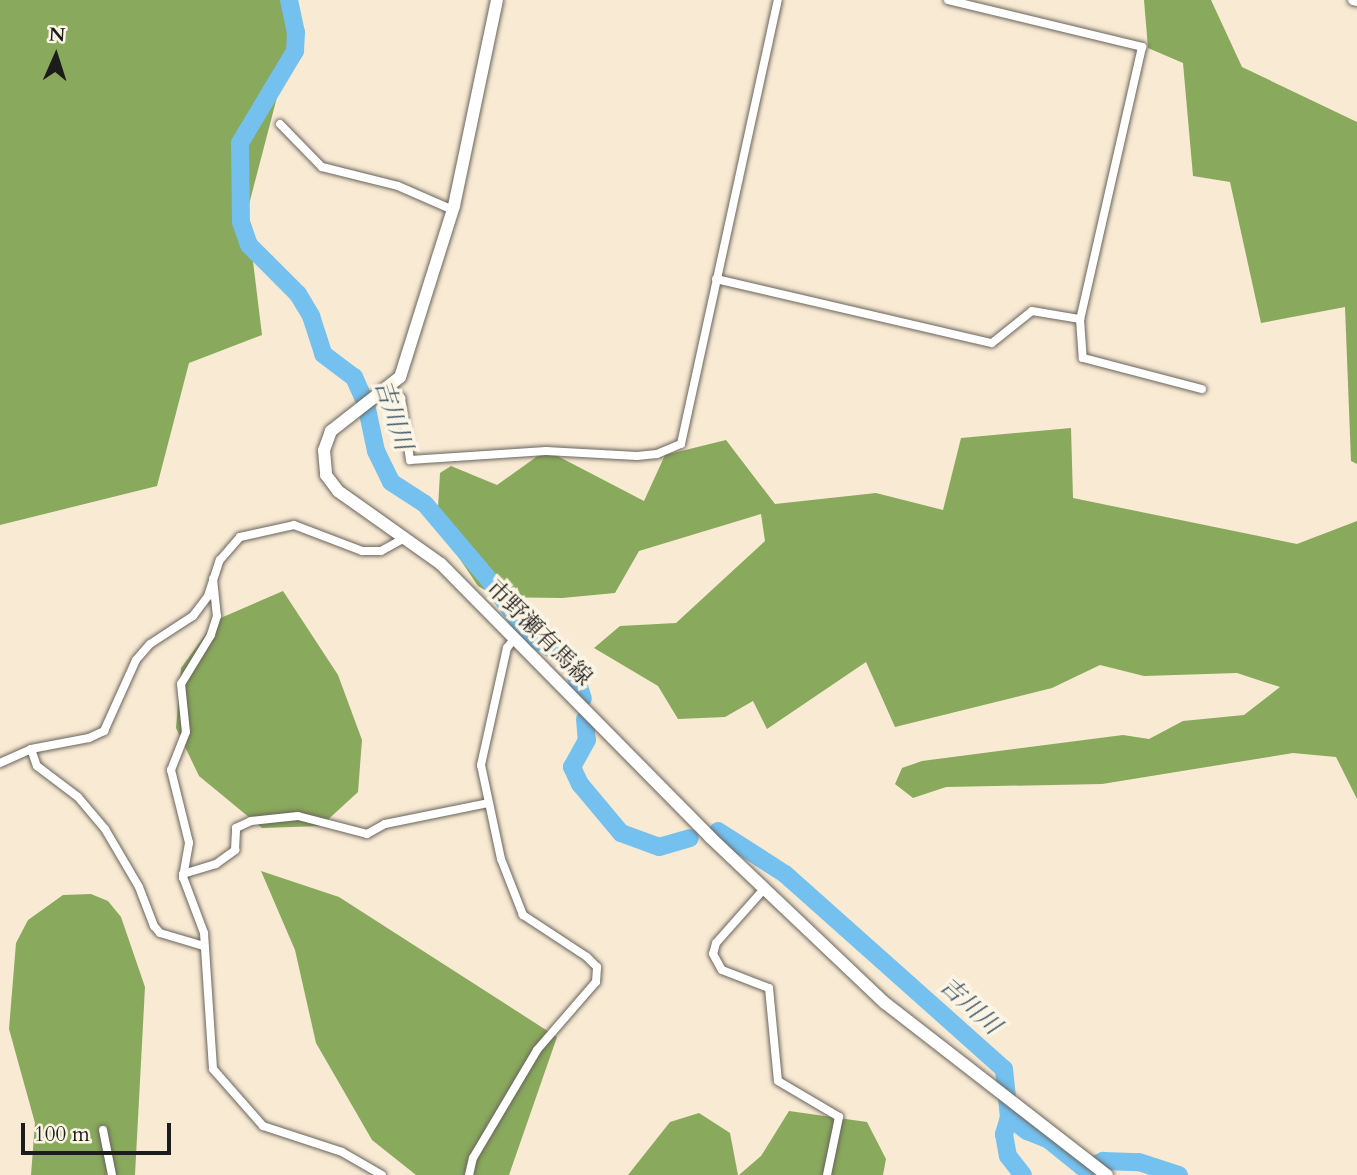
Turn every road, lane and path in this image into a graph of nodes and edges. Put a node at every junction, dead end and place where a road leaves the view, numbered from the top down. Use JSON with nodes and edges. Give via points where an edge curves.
{"nodes":[{"id":1,"x":498,"y":0,"type":"edge"},
{"id":2,"x":778,"y":0,"type":"edge"},
{"id":3,"x":948,"y":0,"type":"edge"},
{"id":4,"x":280,"y":124,"type":"dead end"},
{"id":5,"x":453,"y":210,"type":"junction"},
{"id":6,"x":716,"y":279,"type":"junction"},
{"id":7,"x":1080,"y":319,"type":"junction"},
{"id":8,"x":388,"y":389,"type":"junction"},
{"id":9,"x":1202,"y":389,"type":"dead end"},
{"id":10,"x":404,"y":538,"type":"junction"},
{"id":11,"x":213,"y":579,"type":"junction"},
{"id":12,"x":514,"y":639,"type":"junction"},
{"id":13,"x":30,"y":749,"type":"junction"},
{"id":14,"x":0,"y":763,"type":"edge"},
{"id":15,"x":488,"y":803,"type":"junction"},
{"id":16,"x":183,"y":874,"type":"junction"},
{"id":17,"x":764,"y":888,"type":"junction"},
{"id":18,"x":204,"y":946,"type":"junction"},
{"id":19,"x":103,"y":1130,"type":"dead end"},
{"id":20,"x":1099,"y":1168,"type":"edge"},
{"id":21,"x":112,"y":1175,"type":"edge"},
{"id":22,"x":382,"y":1175,"type":"edge"},
{"id":23,"x":469,"y":1175,"type":"edge"},
{"id":24,"x":827,"y":1175,"type":"edge"}],
"edges":[{"from":1,"to":5,"type":"main road","name":"市野瀬有馬線"},
{"from":2,"to":6,"type":"street"},
{"from":3,"to":7,"type":"street","via":[[1142,47]]},
{"from":4,"to":5,"type":"street","via":[[322,167],[398,186]]},
{"from":5,"to":8,"type":"main road","name":"市野瀬有馬線","via":[[400,377]]},
{"from":6,"to":7,"type":"street","via":[[992,343],[1032,311]]},
{"from":6,"to":8,"type":"street","via":[[681,444],[657,454],[546,451],[410,460],[401,397]]},
{"from":7,"to":9,"type":"street","via":[[1083,358]]},
{"from":8,"to":10,"type":"main road","name":"市野瀬有馬線","via":[[331,431],[324,450],[326,475],[338,491]]},
{"from":10,"to":11,"type":"street","via":[[381,551],[362,551],[294,525],[240,537],[220,559]]},
{"from":10,"to":12,"type":"main road","name":"市野瀬有馬線","via":[[441,564]]},
{"from":11,"to":13,"type":"street","via":[[208,596],[193,616],[150,644],[136,660],[104,731]]},
{"from":11,"to":16,"type":"street","via":[[217,616],[211,635],[181,684],[186,732],[171,770],[189,843]]},
{"from":12,"to":15,"type":"street","via":[[507,648],[486,732],[481,765]]},
{"from":12,"to":17,"type":"main road","name":"市野瀬有馬線"},
{"from":13,"to":14,"type":"street"},
{"from":13,"to":18,"type":"street","via":[[37,766],[78,797],[105,829],[160,933]]},
{"from":15,"to":16,"type":"street","via":[[385,824],[368,834],[298,816],[251,821],[236,828],[235,850],[216,864]]},
{"from":15,"to":23,"type":"street","via":[[501,859],[523,915],[597,967],[596,982],[537,1050],[478,1150]]},
{"from":16,"to":18,"type":"street","via":[[204,933]]},
{"from":17,"to":20,"type":"main road","name":"市野瀬有馬線","via":[[886,1003]]},
{"from":17,"to":24,"type":"street","via":[[716,943],[712,954],[722,970],[769,988],[778,1081],[839,1117]]},
{"from":18,"to":22,"type":"street","via":[[213,1069],[263,1126],[342,1152]]},
{"from":19,"to":21,"type":"street"}]}
